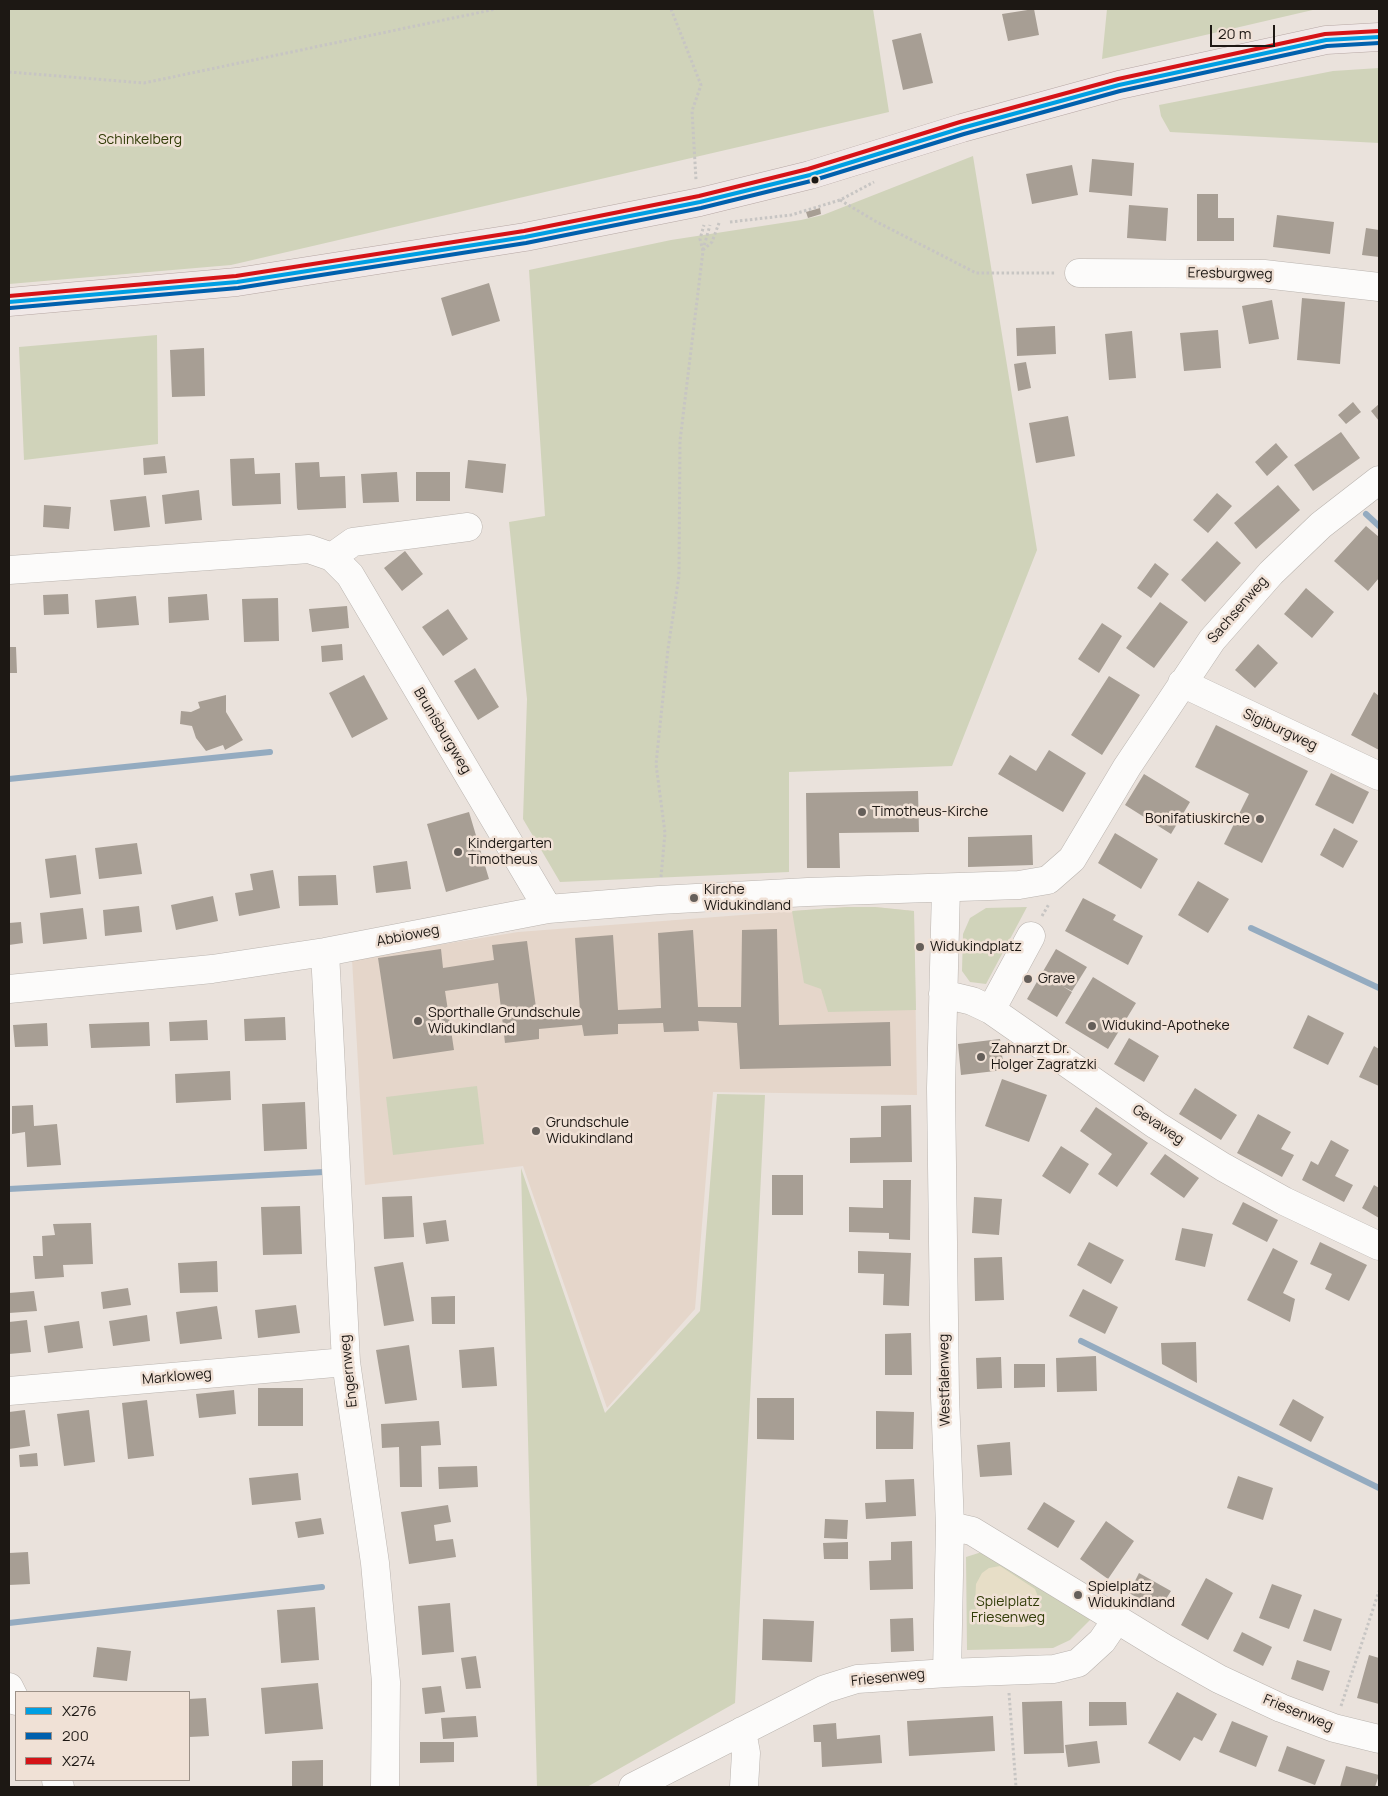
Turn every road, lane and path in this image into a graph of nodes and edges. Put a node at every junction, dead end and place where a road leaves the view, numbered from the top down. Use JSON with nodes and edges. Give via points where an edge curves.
{"nodes":[{"id":1,"x":496,"y":9,"type":"edge"},
{"id":2,"x":671,"y":9,"type":"edge"},
{"id":3,"x":1379,"y":37,"type":"edge"},
{"id":4,"x":9,"y":72,"type":"edge"},
{"id":5,"x":695,"y":176,"type":"dead end"},
{"id":6,"x":840,"y":200,"type":"dead end"},
{"id":7,"x":719,"y":223,"type":"dead end"},
{"id":8,"x":710,"y":224,"type":"dead end"},
{"id":9,"x":704,"y":225,"type":"dead end"},
{"id":10,"x":703,"y":251,"type":"junction"},
{"id":11,"x":1079,"y":273,"type":"joint"},
{"id":12,"x":1379,"y":287,"type":"edge"},
{"id":13,"x":9,"y":302,"type":"edge"},
{"id":14,"x":1379,"y":480,"type":"edge"},
{"id":15,"x":468,"y":527,"type":"dead end"},
{"id":16,"x":332,"y":557,"type":"junction"},
{"id":17,"x":9,"y":570,"type":"edge"},
{"id":18,"x":1182,"y":683,"type":"junction"},
{"id":19,"x":1379,"y":776,"type":"edge"},
{"id":20,"x":946,"y":888,"type":"junction"},
{"id":21,"x":659,"y":900,"type":"junction"},
{"id":22,"x":548,"y":909,"type":"junction"},
{"id":23,"x":1031,"y":936,"type":"dead end"},
{"id":24,"x":325,"y":952,"type":"junction"},
{"id":25,"x":9,"y":989,"type":"edge"},
{"id":26,"x":943,"y":994,"type":"junction"},
{"id":27,"x":991,"y":1010,"type":"junction"},
{"id":28,"x":1379,"y":1246,"type":"edge"},
{"id":29,"x":346,"y":1362,"type":"junction"},
{"id":30,"x":9,"y":1392,"type":"edge"},
{"id":31,"x":950,"y":1526,"type":"junction"},
{"id":32,"x":1379,"y":1590,"type":"edge"},
{"id":33,"x":1117,"y":1619,"type":"junction"},
{"id":34,"x":1007,"y":1671,"type":"junction"},
{"id":35,"x":947,"y":1673,"type":"junction"},
{"id":36,"x":9,"y":1687,"type":"edge"},
{"id":37,"x":15,"y":1699,"type":"edge"},
{"id":38,"x":1334,"y":1728,"type":"junction"},
{"id":39,"x":742,"y":1731,"type":"junction"},
{"id":40,"x":1379,"y":1739,"type":"edge"},
{"id":41,"x":385,"y":1787,"type":"edge"},
{"id":42,"x":632,"y":1787,"type":"edge"},
{"id":43,"x":744,"y":1787,"type":"edge"},
{"id":44,"x":1016,"y":1787,"type":"edge"}],
"edges":[{"from":1,"to":4,"type":"path","via":[[144,83]]},
{"from":2,"to":5,"type":"path","via":[[701,85],[692,111]]},
{"from":3,"to":13,"type":"main road","via":[[1326,40],[1120,85],[801,177],[700,202],[525,238],[237,282]]},
{"from":6,"to":11,"type":"path","via":[[976,273]]},
{"from":7,"to":10,"type":"path","via":[[712,242]]},
{"from":8,"to":10,"type":"path"},
{"from":9,"to":10,"type":"path","via":[[700,239]]},
{"from":10,"to":21,"type":"path","via":[[680,441],[679,576],[656,764],[665,833]]},
{"from":11,"to":12,"type":"street","name":"Eresburgweg","via":[[1264,274]]},
{"from":14,"to":18,"type":"street","name":"Sachsenweg","via":[[1321,525],[1271,573],[1212,640]]},
{"from":15,"to":16,"type":"street","via":[[353,542]]},
{"from":16,"to":17,"type":"street","name":"Brunisburgweg","via":[[309,549]]},
{"from":16,"to":22,"type":"street","name":"Brunisburgweg","via":[[350,576]]},
{"from":18,"to":19,"type":"street","name":"Sigiburgweg"},
{"from":18,"to":20,"type":"street","name":"Sachsenweg","via":[[1072,859],[1048,880],[1020,886]]},
{"from":20,"to":21,"type":"street","name":"Abbioweg"},
{"from":20,"to":26,"type":"street"},
{"from":21,"to":22,"type":"street","name":"Abbioweg"},
{"from":22,"to":24,"type":"street","name":"Abbioweg"},
{"from":23,"to":27,"type":"street"},
{"from":24,"to":25,"type":"street","name":"Abbioweg","via":[[212,969]]},
{"from":24,"to":29,"type":"street","name":"Engernweg"},
{"from":26,"to":27,"type":"street","name":"Gevaweg","via":[[972,1001]]},
{"from":26,"to":31,"type":"street","name":"Westfalenweg","via":[[944,1354]]},
{"from":27,"to":28,"type":"street","name":"Gevaweg","via":[[1223,1167],[1284,1201]]},
{"from":29,"to":30,"type":"street","name":"Markloweg"},
{"from":29,"to":41,"type":"street","name":"Engernweg","via":[[376,1572],[386,1682]]},
{"from":31,"to":33,"type":"street","name":"Friesenweg","via":[[972,1531]]},
{"from":31,"to":35,"type":"street","name":"Westfalenweg"},
{"from":32,"to":38,"type":"path"},
{"from":33,"to":34,"type":"street","name":"Friesenweg","via":[[1102,1641],[1078,1663],[1054,1670]]},
{"from":33,"to":38,"type":"street","name":"Friesenweg","via":[[1219,1679]]},
{"from":34,"to":35,"type":"street","name":"Friesenweg"},
{"from":34,"to":44,"type":"path"},
{"from":35,"to":39,"type":"street","name":"Friesenweg","via":[[857,1679],[825,1689]]},
{"from":36,"to":37,"type":"street"},
{"from":38,"to":40,"type":"street","name":"Friesenweg"},
{"from":39,"to":42,"type":"street","name":"Friesenweg"},
{"from":39,"to":43,"type":"street","via":[[746,1753]]}]}
